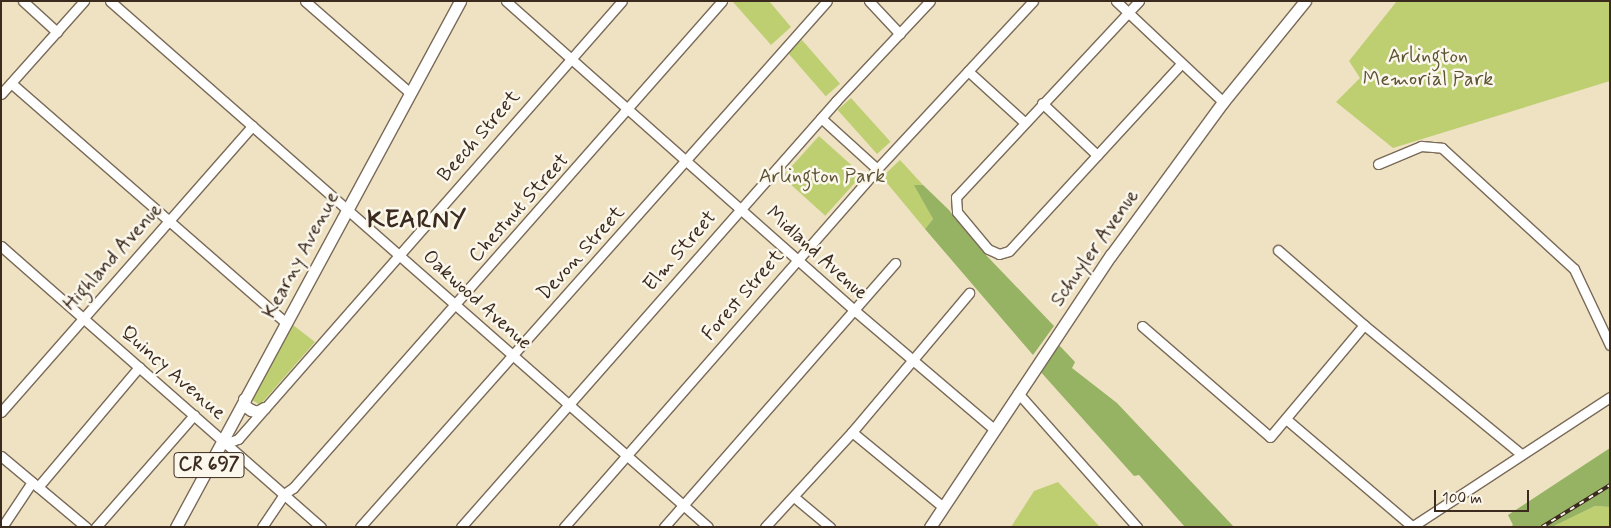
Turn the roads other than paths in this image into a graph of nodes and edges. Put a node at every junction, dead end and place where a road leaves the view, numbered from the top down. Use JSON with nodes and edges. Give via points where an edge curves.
{"nodes":[{"id":1,"x":23,"y":1,"type":"edge"},
{"id":2,"x":84,"y":1,"type":"edge"},
{"id":3,"x":110,"y":1,"type":"edge"},
{"id":4,"x":305,"y":1,"type":"edge"},
{"id":5,"x":460,"y":1,"type":"edge"},
{"id":6,"x":622,"y":1,"type":"edge"},
{"id":7,"x":827,"y":1,"type":"edge"},
{"id":8,"x":869,"y":1,"type":"edge"},
{"id":9,"x":930,"y":1,"type":"edge"},
{"id":10,"x":1033,"y":1,"type":"edge"},
{"id":11,"x":1116,"y":1,"type":"edge"},
{"id":12,"x":1138,"y":1,"type":"edge"},
{"id":13,"x":1305,"y":1,"type":"edge"},
{"id":14,"x":722,"y":2,"type":"edge"},
{"id":15,"x":513,"y":3,"type":"edge"},
{"id":16,"x":1128,"y":13,"type":"junction"},
{"id":17,"x":57,"y":32,"type":"junction"},
{"id":18,"x":900,"y":34,"type":"junction"},
{"id":19,"x":570,"y":59,"type":"junction"},
{"id":20,"x":1182,"y":64,"type":"junction"},
{"id":21,"x":968,"y":71,"type":"junction"},
{"id":22,"x":11,"y":83,"type":"junction"},
{"id":23,"x":410,"y":93,"type":"junction"},
{"id":24,"x":1,"y":94,"type":"edge"},
{"id":25,"x":1223,"y":102,"type":"junction"},
{"id":26,"x":1042,"y":103,"type":"junction"},
{"id":27,"x":628,"y":111,"type":"junction"},
{"id":28,"x":821,"y":118,"type":"junction"},
{"id":29,"x":1024,"y":122,"type":"junction"},
{"id":30,"x":252,"y":126,"type":"junction"},
{"id":31,"x":1097,"y":155,"type":"junction"},
{"id":32,"x":686,"y":162,"type":"junction"},
{"id":33,"x":1378,"y":164,"type":"dead end"},
{"id":34,"x":876,"y":170,"type":"junction"},
{"id":35,"x":347,"y":208,"type":"junction"},
{"id":36,"x":740,"y":209,"type":"junction"},
{"id":37,"x":168,"y":222,"type":"junction"},
{"id":38,"x":2,"y":250,"type":"edge"},
{"id":39,"x":1278,"y":250,"type":"dead end"},
{"id":40,"x":399,"y":254,"type":"junction"},
{"id":41,"x":798,"y":259,"type":"junction"},
{"id":42,"x":895,"y":263,"type":"dead end"},
{"id":43,"x":969,"y":293,"type":"dead end"},
{"id":44,"x":456,"y":305,"type":"junction"},
{"id":45,"x":854,"y":310,"type":"junction"},
{"id":46,"x":83,"y":318,"type":"junction"},
{"id":47,"x":286,"y":323,"type":"junction"},
{"id":48,"x":1142,"y":326,"type":"dead end"},
{"id":49,"x":1364,"y":326,"type":"junction"},
{"id":50,"x":1610,"y":345,"type":"edge"},
{"id":51,"x":513,"y":356,"type":"junction"},
{"id":52,"x":912,"y":360,"type":"junction"},
{"id":53,"x":139,"y":366,"type":"junction"},
{"id":54,"x":1018,"y":393,"type":"junction"},
{"id":55,"x":1610,"y":397,"type":"edge"},
{"id":56,"x":244,"y":399,"type":"junction"},
{"id":57,"x":569,"y":404,"type":"junction"},
{"id":58,"x":264,"y":408,"type":"junction"},
{"id":59,"x":1,"y":412,"type":"edge"},
{"id":60,"x":194,"y":415,"type":"junction"},
{"id":61,"x":1286,"y":419,"type":"junction"},
{"id":62,"x":994,"y":429,"type":"junction"},
{"id":63,"x":852,"y":432,"type":"junction"},
{"id":64,"x":223,"y":439,"type":"junction"},
{"id":65,"x":627,"y":454,"type":"junction"},
{"id":66,"x":1521,"y":454,"type":"junction"},
{"id":67,"x":1,"y":456,"type":"edge"},
{"id":68,"x":35,"y":484,"type":"junction"},
{"id":69,"x":284,"y":494,"type":"junction"},
{"id":70,"x":794,"y":497,"type":"junction"},
{"id":71,"x":683,"y":505,"type":"junction"},
{"id":72,"x":943,"y":507,"type":"junction"},
{"id":73,"x":2,"y":527,"type":"edge"},
{"id":74,"x":86,"y":527,"type":"edge"},
{"id":75,"x":96,"y":527,"type":"edge"},
{"id":76,"x":176,"y":527,"type":"edge"},
{"id":77,"x":262,"y":527,"type":"edge"},
{"id":78,"x":321,"y":527,"type":"edge"},
{"id":79,"x":360,"y":527,"type":"edge"},
{"id":80,"x":460,"y":527,"type":"edge"},
{"id":81,"x":564,"y":527,"type":"edge"},
{"id":82,"x":664,"y":527,"type":"edge"},
{"id":83,"x":708,"y":527,"type":"edge"},
{"id":84,"x":765,"y":527,"type":"edge"},
{"id":85,"x":830,"y":527,"type":"edge"},
{"id":86,"x":930,"y":527,"type":"edge"},
{"id":87,"x":1137,"y":527,"type":"edge"},
{"id":88,"x":1413,"y":527,"type":"edge"}],
"edges":[{"from":1,"to":17,"type":"street"},
{"from":2,"to":17,"type":"street"},
{"from":3,"to":30,"type":"street","name":"Oakwood Avenue"},
{"from":4,"to":23,"type":"street"},
{"from":5,"to":23,"type":"main road","name":"Kearny Avenue","number":"CR 697"},
{"from":6,"to":19,"type":"street","name":"Beech Street"},
{"from":7,"to":32,"type":"street","name":"Devon Street"},
{"from":8,"to":18,"type":"street"},
{"from":9,"to":18,"type":"street","name":"Elm Street"},
{"from":10,"to":21,"type":"street","name":"Forest Street"},
{"from":11,"to":16,"type":"street"},
{"from":12,"to":16,"type":"street"},
{"from":13,"to":25,"type":"main road","name":"Schuyler Avenue"},
{"from":14,"to":27,"type":"street","name":"Chestnut Street"},
{"from":15,"to":19,"type":"street","name":"Midland Avenue"},
{"from":16,"to":20,"type":"street"},
{"from":16,"to":26,"type":"street"},
{"from":17,"to":22,"type":"street"},
{"from":18,"to":28,"type":"street","name":"Elm Street"},
{"from":19,"to":27,"type":"street","name":"Midland Avenue"},
{"from":19,"to":40,"type":"street","name":"Beech Street"},
{"from":20,"to":25,"type":"street"},
{"from":20,"to":31,"type":"street"},
{"from":21,"to":29,"type":"street"},
{"from":21,"to":34,"type":"street","name":"Forest Street"},
{"from":22,"to":24,"type":"street"},
{"from":22,"to":37,"type":"street"},
{"from":23,"to":35,"type":"main road","name":"Kearny Avenue","number":"CR 697"},
{"from":25,"to":54,"type":"main road","name":"Schuyler Avenue","via":[[1111,255]]},
{"from":26,"to":29,"type":"street"},
{"from":26,"to":31,"type":"street"},
{"from":27,"to":32,"type":"street","name":"Midland Avenue"},
{"from":27,"to":44,"type":"street","name":"Chestnut Street"},
{"from":28,"to":34,"type":"street"},
{"from":28,"to":36,"type":"street","name":"Elm Street"},
{"from":29,"to":31,"type":"street","via":[[954,201],[957,212],[988,249],[999,254],[1009,251]]},
{"from":30,"to":35,"type":"street","name":"Oakwood Avenue"},
{"from":30,"to":37,"type":"street","name":"Highland Avenue"},
{"from":32,"to":36,"type":"street","name":"Midland Avenue"},
{"from":32,"to":51,"type":"street","name":"Devon Street"},
{"from":33,"to":50,"type":"street","via":[[1421,146],[1442,148],[1574,269]]},
{"from":34,"to":41,"type":"street","name":"Forest Street"},
{"from":35,"to":40,"type":"street","name":"Oakwood Avenue"},
{"from":35,"to":47,"type":"main road","name":"Kearny Avenue","number":"CR 697"},
{"from":36,"to":41,"type":"street","name":"Midland Avenue"},
{"from":36,"to":57,"type":"street","name":"Elm Street"},
{"from":37,"to":46,"type":"street","name":"Highland Avenue"},
{"from":37,"to":47,"type":"street"},
{"from":38,"to":46,"type":"street","name":"Quincy Avenue"},
{"from":39,"to":49,"type":"street"},
{"from":40,"to":44,"type":"street","name":"Oakwood Avenue"},
{"from":40,"to":58,"type":"street","name":"Beech Street"},
{"from":41,"to":45,"type":"street","name":"Midland Avenue"},
{"from":41,"to":65,"type":"street","name":"Forest Street"},
{"from":42,"to":45,"type":"street"},
{"from":43,"to":52,"type":"street"},
{"from":44,"to":51,"type":"street","name":"Oakwood Avenue"},
{"from":44,"to":69,"type":"street","name":"Chestnut Street","via":[[294,488]]},
{"from":45,"to":52,"type":"street","name":"Midland Avenue"},
{"from":45,"to":71,"type":"street"},
{"from":46,"to":53,"type":"street","name":"Quincy Avenue"},
{"from":46,"to":59,"type":"street","name":"Highland Avenue"},
{"from":47,"to":56,"type":"main road","name":"Kearny Avenue","number":"CR 697"},
{"from":48,"to":61,"type":"street","via":[[1270,437]]},
{"from":49,"to":61,"type":"street"},
{"from":49,"to":66,"type":"street"},
{"from":51,"to":57,"type":"street","name":"Oakwood Avenue"},
{"from":51,"to":79,"type":"street","name":"Devon Street"},
{"from":52,"to":62,"type":"street","name":"Midland Avenue"},
{"from":52,"to":63,"type":"street"},
{"from":53,"to":60,"type":"street","name":"Quincy Avenue"},
{"from":53,"to":68,"type":"street"},
{"from":54,"to":62,"type":"main road","name":"Schuyler Avenue"},
{"from":54,"to":87,"type":"street"},
{"from":55,"to":66,"type":"street"},
{"from":56,"to":58,"type":"main road","via":[[245,406],[251,410],[257,412]]},
{"from":56,"to":64,"type":"main road","name":"Kearny Avenue","number":"CR 697"},
{"from":57,"to":65,"type":"street","name":"Oakwood Avenue"},
{"from":57,"to":80,"type":"street","name":"Elm Street"},
{"from":58,"to":64,"type":"street","name":"Beech Street","via":[[238,439],[228,443]]},
{"from":60,"to":64,"type":"street","name":"Quincy Avenue"},
{"from":60,"to":75,"type":"street"},
{"from":61,"to":88,"type":"street"},
{"from":62,"to":72,"type":"main road","name":"Schuyler Avenue"},
{"from":63,"to":70,"type":"street"},
{"from":63,"to":72,"type":"street"},
{"from":64,"to":69,"type":"street","name":"Quincy Avenue"},
{"from":64,"to":76,"type":"main road","name":"Kearny Avenue","number":"CR 697"},
{"from":65,"to":71,"type":"street","name":"Oakwood Avenue"},
{"from":65,"to":81,"type":"street","name":"Forest Street"},
{"from":66,"to":88,"type":"street"},
{"from":67,"to":68,"type":"street"},
{"from":68,"to":73,"type":"street"},
{"from":68,"to":74,"type":"street"},
{"from":69,"to":77,"type":"street","name":"Chestnut Street"},
{"from":69,"to":78,"type":"street","name":"Quincy Avenue"},
{"from":70,"to":84,"type":"street"},
{"from":70,"to":85,"type":"street"},
{"from":71,"to":82,"type":"street"},
{"from":71,"to":83,"type":"street","name":"Oakwood Avenue"},
{"from":72,"to":86,"type":"main road","name":"Schuyler Avenue"}]}
